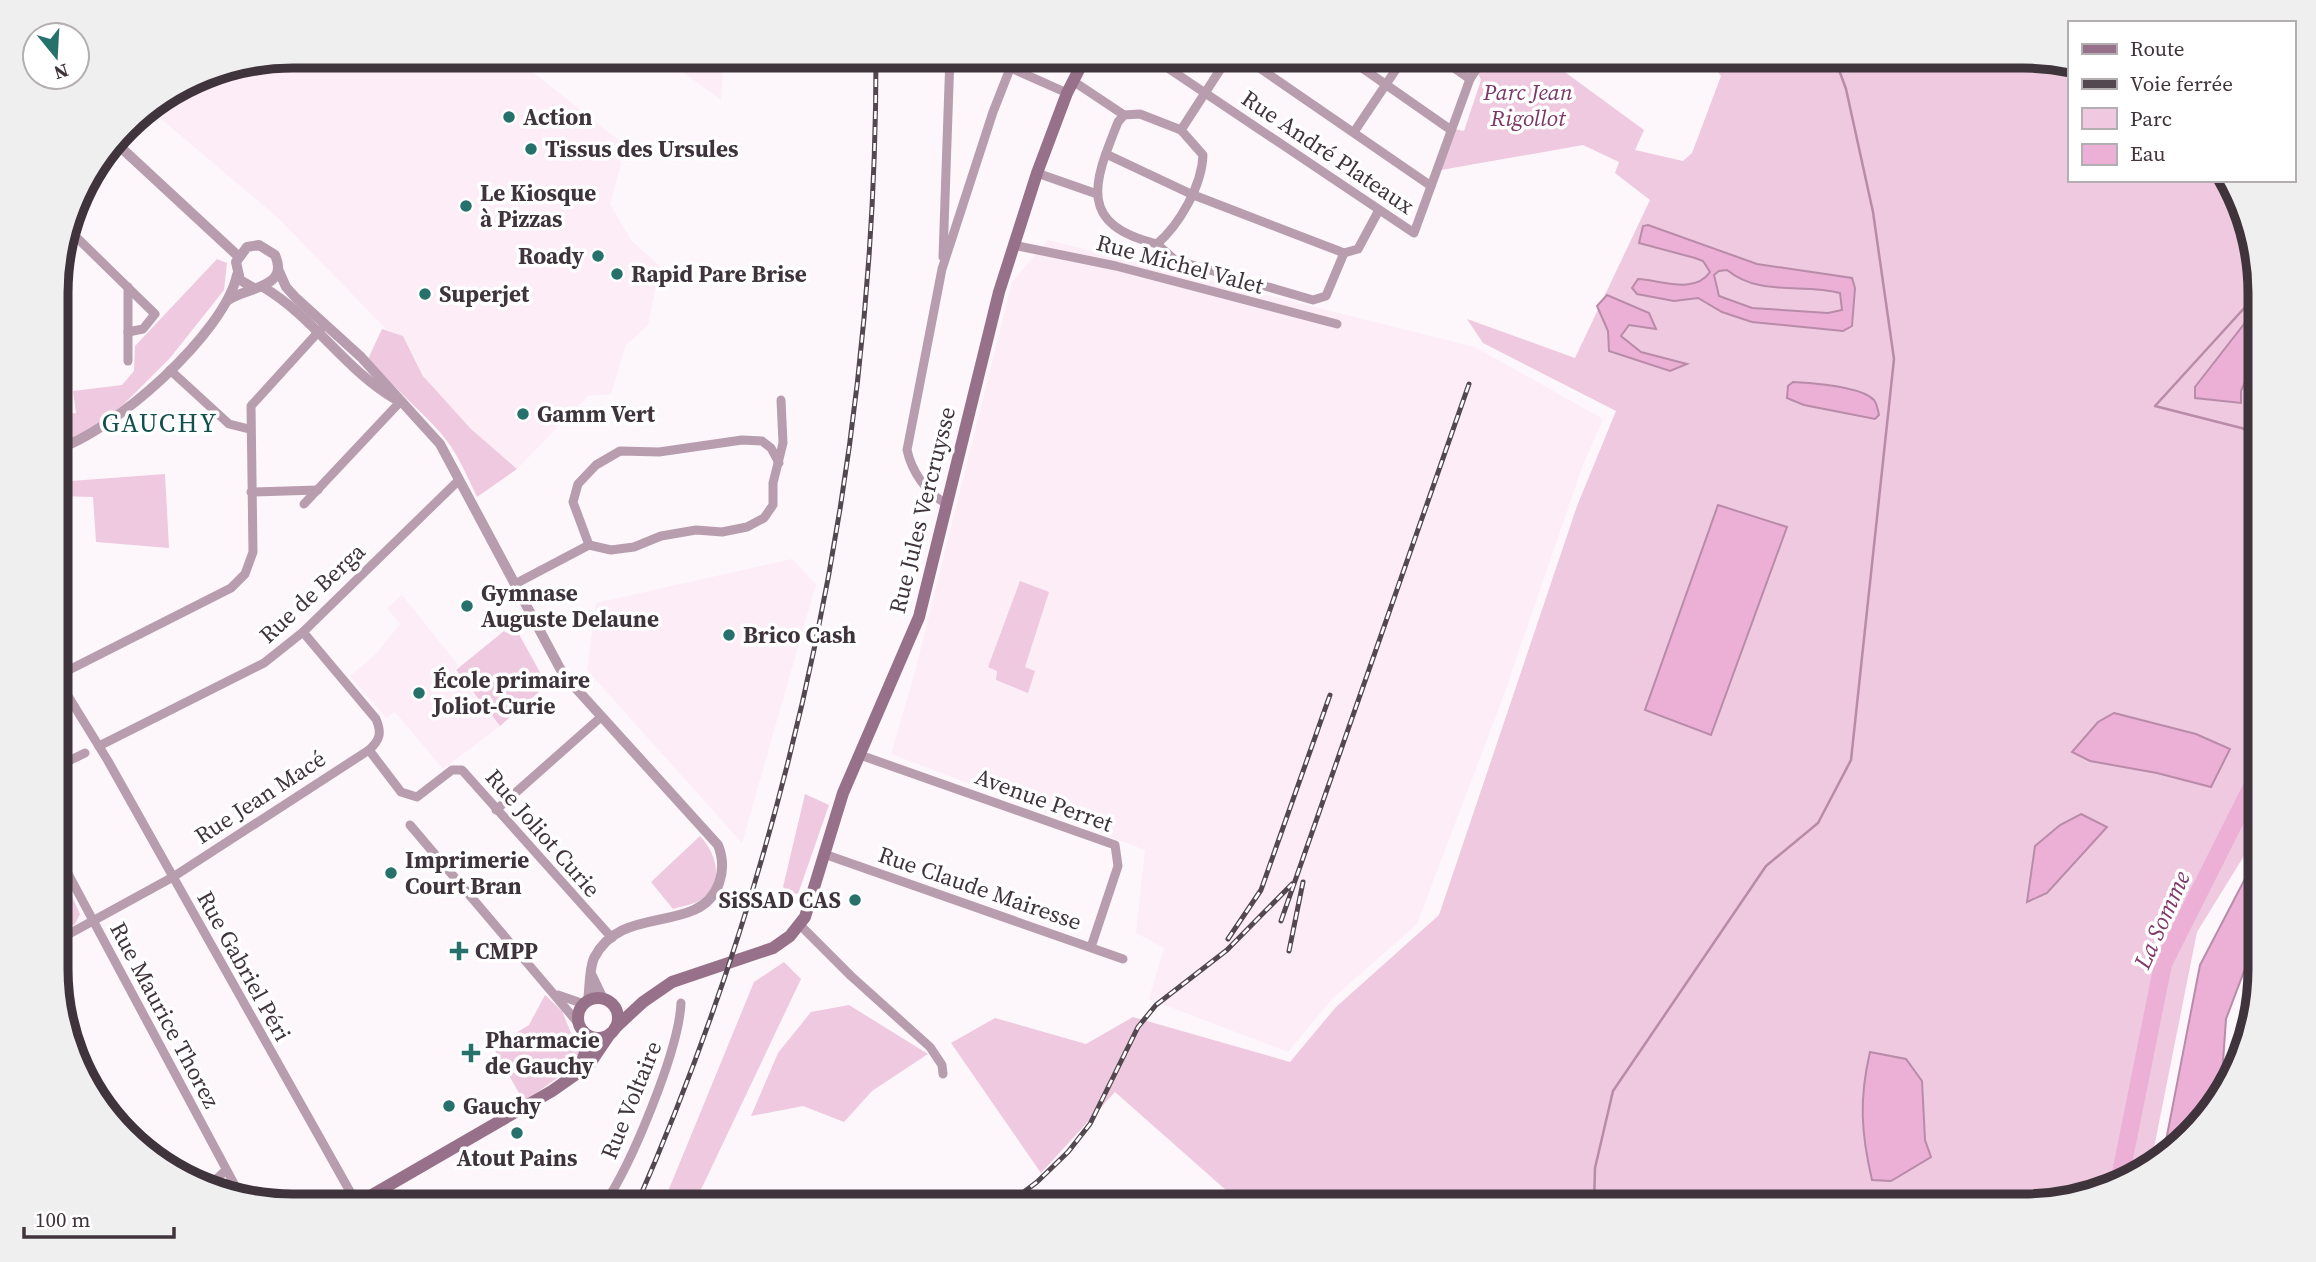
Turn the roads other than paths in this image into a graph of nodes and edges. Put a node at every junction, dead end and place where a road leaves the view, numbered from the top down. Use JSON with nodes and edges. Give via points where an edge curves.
{"nodes":[{"id":1,"x":1169,"y":68,"type":"edge"},
{"id":2,"x":1220,"y":68,"type":"edge"},
{"id":3,"x":1260,"y":68,"type":"edge"},
{"id":4,"x":1363,"y":68,"type":"edge"},
{"id":5,"x":1397,"y":68,"type":"edge"},
{"id":6,"x":1455,"y":68,"type":"edge"},
{"id":7,"x":1477,"y":68,"type":"edge"},
{"id":8,"x":950,"y":69,"type":"edge"},
{"id":9,"x":1009,"y":69,"type":"edge"},
{"id":10,"x":1015,"y":69,"type":"edge"},
{"id":11,"x":1080,"y":69,"type":"edge"},
{"id":12,"x":1470,"y":79,"type":"junction"},
{"id":13,"x":1386,"y":84,"type":"junction"},
{"id":14,"x":1070,"y":87,"type":"junction"},
{"id":15,"x":1204,"y":92,"type":"junction"},
{"id":16,"x":1124,"y":115,"type":"junction"},
{"id":17,"x":1181,"y":130,"type":"junction"},
{"id":18,"x":1451,"y":130,"type":"junction"},
{"id":19,"x":1354,"y":132,"type":"junction"},
{"id":20,"x":122,"y":148,"type":"edge"},
{"id":21,"x":1106,"y":154,"type":"junction"},
{"id":22,"x":1037,"y":173,"type":"junction"},
{"id":23,"x":1431,"y":186,"type":"junction"},
{"id":24,"x":1097,"y":194,"type":"junction"},
{"id":25,"x":1191,"y":194,"type":"junction"},
{"id":26,"x":1379,"y":210,"type":"junction"},
{"id":27,"x":76,"y":236,"type":"edge"},
{"id":28,"x":1157,"y":244,"type":"junction"},
{"id":29,"x":1013,"y":245,"type":"junction"},
{"id":30,"x":1344,"y":253,"type":"junction"},
{"id":31,"x":238,"y":256,"type":"junction"},
{"id":32,"x":942,"y":269,"type":"junction"},
{"id":33,"x":278,"y":270,"type":"junction"},
{"id":34,"x":237,"y":275,"type":"junction"},
{"id":35,"x":128,"y":287,"type":"junction"},
{"id":36,"x":259,"y":288,"type":"junction"},
{"id":37,"x":228,"y":300,"type":"junction"},
{"id":38,"x":1337,"y":324,"type":"dead end"},
{"id":39,"x":322,"y":329,"type":"junction"},
{"id":40,"x":128,"y":332,"type":"junction"},
{"id":41,"x":361,"y":357,"type":"junction"},
{"id":42,"x":128,"y":361,"type":"dead end"},
{"id":43,"x":351,"y":368,"type":"junction"},
{"id":44,"x":170,"y":370,"type":"junction"},
{"id":45,"x":781,"y":400,"type":"dead end"},
{"id":46,"x":400,"y":402,"type":"junction"},
{"id":47,"x":249,"y":429,"type":"junction"},
{"id":48,"x":69,"y":445,"type":"edge"},
{"id":49,"x":779,"y":463,"type":"junction"},
{"id":50,"x":459,"y":480,"type":"junction"},
{"id":51,"x":318,"y":490,"type":"junction"},
{"id":52,"x":251,"y":492,"type":"junction"},
{"id":53,"x":945,"y":503,"type":"junction"},
{"id":54,"x":304,"y":505,"type":"dead end"},
{"id":55,"x":589,"y":545,"type":"junction"},
{"id":56,"x":516,"y":584,"type":"junction"},
{"id":57,"x":303,"y":632,"type":"junction"},
{"id":58,"x":68,"y":671,"type":"edge"},
{"id":59,"x":68,"y":696,"type":"edge"},
{"id":60,"x":601,"y":717,"type":"junction"},
{"id":61,"x":99,"y":746,"type":"junction"},
{"id":62,"x":369,"y":750,"type":"junction"},
{"id":63,"x":85,"y":753,"type":"dead end"},
{"id":64,"x":860,"y":755,"type":"junction"},
{"id":65,"x":68,"y":761,"type":"edge"},
{"id":66,"x":496,"y":810,"type":"junction"},
{"id":67,"x":410,"y":825,"type":"dead end"},
{"id":68,"x":824,"y":855,"type":"junction"},
{"id":69,"x":68,"y":874,"type":"edge"},
{"id":70,"x":173,"y":877,"type":"junction"},
{"id":71,"x":93,"y":921,"type":"junction"},
{"id":72,"x":800,"y":925,"type":"junction"},
{"id":73,"x":68,"y":935,"type":"edge"},
{"id":74,"x":612,"y":938,"type":"junction"},
{"id":75,"x":1091,"y":947,"type":"junction"},
{"id":76,"x":1123,"y":959,"type":"dead end"},
{"id":77,"x":592,"y":975,"type":"junction"},
{"id":78,"x":556,"y":995,"type":"junction"},
{"id":79,"x":607,"y":1001,"type":"junction"},
{"id":80,"x":643,"y":1002,"type":"junction"},
{"id":81,"x":586,"y":1003,"type":"junction"},
{"id":82,"x":681,"y":1003,"type":"dead end"},
{"id":83,"x":581,"y":1027,"type":"junction"},
{"id":84,"x":613,"y":1031,"type":"junction"},
{"id":85,"x":943,"y":1074,"type":"dead end"},
{"id":86,"x":576,"y":1075,"type":"junction"},
{"id":87,"x":226,"y":1170,"type":"junction"},
{"id":88,"x":216,"y":1180,"type":"edge"},
{"id":89,"x":235,"y":1185,"type":"edge"},
{"id":90,"x":349,"y":1194,"type":"edge"},
{"id":91,"x":374,"y":1194,"type":"edge"},
{"id":92,"x":612,"y":1194,"type":"edge"}],
"edges":[{"from":1,"to":15,"type":"street","name":"Rue André Plateaux"},
{"from":2,"to":15,"type":"street"},
{"from":3,"to":19,"type":"street"},
{"from":4,"to":13,"type":"street"},
{"from":5,"to":13,"type":"street"},
{"from":6,"to":12,"type":"street"},
{"from":7,"to":12,"type":"street"},
{"from":8,"to":32,"type":"street"},
{"from":9,"to":32,"type":"street"},
{"from":10,"to":14,"type":"street"},
{"from":11,"to":14,"type":"main road","name":"Rue Jules Vercruysse"},
{"from":12,"to":18,"type":"street"},
{"from":13,"to":18,"type":"street"},
{"from":13,"to":19,"type":"street"},
{"from":14,"to":16,"type":"street"},
{"from":14,"to":22,"type":"main road","name":"Rue Jules Vercruysse"},
{"from":15,"to":17,"type":"street"},
{"from":15,"to":26,"type":"street","name":"Rue André Plateaux"},
{"from":16,"to":17,"type":"street","via":[[1140,114]]},
{"from":16,"to":21,"type":"street"},
{"from":17,"to":25,"type":"street","via":[[1203,155],[1202,174]]},
{"from":18,"to":23,"type":"street"},
{"from":19,"to":23,"type":"street"},
{"from":20,"to":31,"type":"street"},
{"from":21,"to":24,"type":"street","via":[[1097,178]]},
{"from":21,"to":25,"type":"street"},
{"from":22,"to":24,"type":"street"},
{"from":22,"to":29,"type":"main road","name":"Rue Jules Vercruysse"},
{"from":23,"to":26,"type":"street","name":"Rue André Plateaux","via":[[1413,233]]},
{"from":24,"to":28,"type":"street","via":[[1103,214],[1113,226]]},
{"from":25,"to":28,"type":"street"},
{"from":25,"to":30,"type":"street"},
{"from":26,"to":30,"type":"street","via":[[1357,250]]},
{"from":27,"to":35,"type":"street"},
{"from":28,"to":30,"type":"street","via":[[1175,260],[1313,300],[1326,296]]},
{"from":29,"to":38,"type":"street","name":"Rue Michel Valet","via":[[1116,266]]},
{"from":29,"to":53,"type":"main road","name":"Rue Jules Vercruysse"},
{"from":31,"to":33,"type":"street","via":[[247,247],[265,247],[275,255]]},
{"from":31,"to":34,"type":"street"},
{"from":32,"to":53,"type":"street","via":[[907,450],[924,485]]},
{"from":33,"to":36,"type":"street","via":[[273,281]]},
{"from":33,"to":39,"type":"street","via":[[286,288]]},
{"from":34,"to":36,"type":"street","via":[[244,284]]},
{"from":34,"to":37,"type":"street"},
{"from":35,"to":40,"type":"street"},
{"from":35,"to":40,"type":"street","via":[[155,314],[143,329]]},
{"from":36,"to":37,"type":"street"},
{"from":36,"to":39,"type":"street","via":[[289,303]]},
{"from":37,"to":44,"type":"street"},
{"from":39,"to":41,"type":"street"},
{"from":39,"to":43,"type":"street"},
{"from":39,"to":47,"type":"street","via":[[251,406]]},
{"from":40,"to":42,"type":"street"},
{"from":41,"to":43,"type":"street"},
{"from":41,"to":46,"type":"street"},
{"from":43,"to":46,"type":"street"},
{"from":44,"to":47,"type":"street","via":[[229,424]]},
{"from":44,"to":48,"type":"street","via":[[104,426]]},
{"from":45,"to":49,"type":"street"},
{"from":46,"to":50,"type":"street","via":[[440,444]]},
{"from":46,"to":51,"type":"street"},
{"from":47,"to":52,"type":"street"},
{"from":49,"to":55,"type":"street","via":[[773,505],[764,518],[747,527],[661,536],[622,549]]},
{"from":49,"to":55,"type":"street","via":[[762,441],[659,452],[620,451],[596,465],[578,484],[573,502]]},
{"from":50,"to":56,"type":"street"},
{"from":50,"to":57,"type":"street","name":"Rue de Berga"},
{"from":51,"to":52,"type":"street"},
{"from":51,"to":54,"type":"street"},
{"from":52,"to":58,"type":"street","via":[[253,552],[240,581]]},
{"from":53,"to":64,"type":"main road","name":"Rue Jules Vercruysse","via":[[919,617]]},
{"from":55,"to":56,"type":"street"},
{"from":56,"to":60,"type":"street","via":[[558,667]]},
{"from":57,"to":61,"type":"street","name":"Rue de Berga","via":[[264,663]]},
{"from":57,"to":62,"type":"street","via":[[376,719],[378,741]]},
{"from":59,"to":61,"type":"street","name":"Rue Gabriel Péri"},
{"from":60,"to":66,"type":"street"},
{"from":60,"to":74,"type":"street","via":[[718,845],[722,858],[721,876],[708,901],[692,911],[636,923]]},
{"from":61,"to":70,"type":"street","name":"Rue Gabriel Péri"},
{"from":62,"to":66,"type":"street","name":"Rue Joliot Curie","via":[[407,796],[421,795],[457,768]]},
{"from":62,"to":70,"type":"street","name":"Rue Jean Macé"},
{"from":63,"to":65,"type":"street"},
{"from":64,"to":68,"type":"main road","name":"Rue Jules Vercruysse"},
{"from":64,"to":75,"type":"street","name":"Avenue Perret","via":[[1115,845],[1118,866]]},
{"from":66,"to":74,"type":"street","name":"Rue Joliot Curie"},
{"from":67,"to":78,"type":"street"},
{"from":68,"to":72,"type":"main road","name":"Rue Jules Vercruysse"},
{"from":68,"to":75,"type":"street","name":"Rue Claude Mairesse"},
{"from":69,"to":71,"type":"street","name":"Rue Maurice Thorez"},
{"from":70,"to":71,"type":"street","name":"Rue Jean Macé"},
{"from":70,"to":90,"type":"street","name":"Rue Gabriel Péri"},
{"from":71,"to":73,"type":"street","name":"Rue Jean Macé"},
{"from":71,"to":87,"type":"street","name":"Rue Maurice Thorez"},
{"from":72,"to":80,"type":"main road","name":"Rue Jules Vercruysse","via":[[763,953],[671,982]]},
{"from":72,"to":85,"type":"street","via":[[930,1047]]},
{"from":74,"to":77,"type":"street","via":[[594,958]]},
{"from":75,"to":76,"type":"street","name":"Rue Claude Mairesse"},
{"from":77,"to":79,"type":"street"},
{"from":77,"to":81,"type":"street"},
{"from":78,"to":81,"type":"street"},
{"from":78,"to":83,"type":"street"},
{"from":79,"to":80,"type":"main road"},
{"from":79,"to":81,"type":"main road"},
{"from":79,"to":84,"type":"main road","via":[[618,1017]]},
{"from":80,"to":84,"type":"main road","name":"Rue Jules Vercruysse"},
{"from":81,"to":83,"type":"main road","via":[[579,1013]]},
{"from":82,"to":92,"type":"street","name":"Rue Voltaire","via":[[671,1050]]},
{"from":83,"to":84,"type":"main road","via":[[593,1037]]},
{"from":83,"to":86,"type":"main road","via":[[585,1053]]},
{"from":84,"to":86,"type":"main road","name":"Rue Jules Vercruysse"},
{"from":86,"to":91,"type":"main road","name":"Rue Jules Vercruysse"},
{"from":87,"to":88,"type":"street"},
{"from":87,"to":89,"type":"street","name":"Rue Maurice Thorez"}]}
